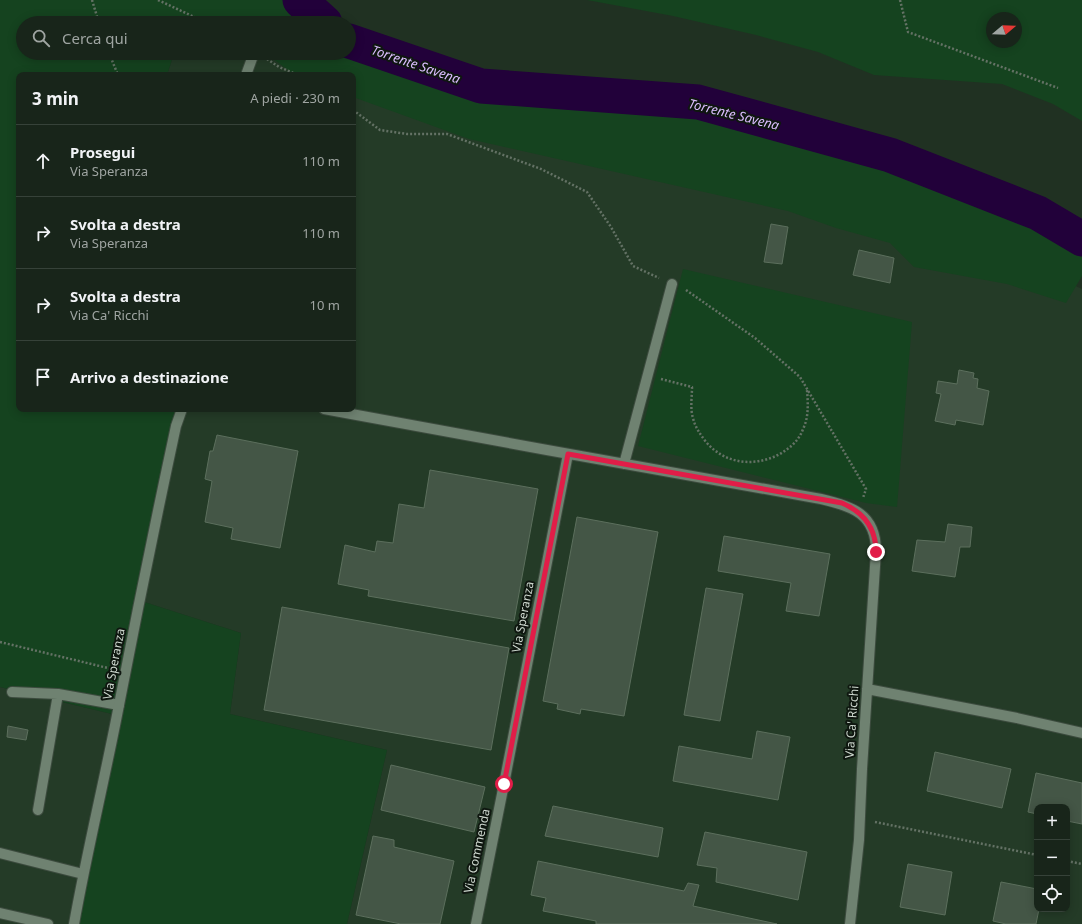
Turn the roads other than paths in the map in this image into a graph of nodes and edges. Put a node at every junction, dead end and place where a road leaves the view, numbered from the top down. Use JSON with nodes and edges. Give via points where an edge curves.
{"nodes":[{"id":1,"x":255,"y":60,"type":"edge"},
{"id":2,"x":248,"y":72,"type":"edge"},
{"id":3,"x":672,"y":284,"type":"dead end"},
{"id":4,"x":181,"y":412,"type":"edge"},
{"id":5,"x":340,"y":412,"type":"edge"},
{"id":6,"x":568,"y":454,"type":"junction"},
{"id":7,"x":624,"y":464,"type":"junction"},
{"id":8,"x":867,"y":689,"type":"junction"},
{"id":9,"x":12,"y":692,"type":"dead end"},
{"id":10,"x":58,"y":694,"type":"junction"},
{"id":11,"x":119,"y":705,"type":"junction"},
{"id":12,"x":1082,"y":733,"type":"edge"},
{"id":13,"x":504,"y":784,"type":"joint"},
{"id":14,"x":38,"y":810,"type":"dead end"},
{"id":15,"x":0,"y":853,"type":"edge"},
{"id":16,"x":83,"y":874,"type":"junction"},
{"id":17,"x":0,"y":913,"type":"edge"},
{"id":18,"x":48,"y":924,"type":"edge"},
{"id":19,"x":74,"y":924,"type":"edge"},
{"id":20,"x":476,"y":924,"type":"edge"},
{"id":21,"x":850,"y":924,"type":"edge"}],
"edges":[{"from":1,"to":2,"type":"street"},
{"from":3,"to":7,"type":"street"},
{"from":4,"to":11,"type":"street","name":"Via Speranza"},
{"from":5,"to":6,"type":"street"},
{"from":6,"to":7,"type":"street"},
{"from":6,"to":13,"type":"street","name":"Via Speranza"},
{"from":7,"to":8,"type":"street","name":"Via Ca' Ricchi","via":[[842,503],[858,511],[875,536],[876,552]]},
{"from":8,"to":12,"type":"street"},
{"from":8,"to":21,"type":"street","name":"Via Ca' Ricchi","via":[[860,819]]},
{"from":9,"to":10,"type":"street"},
{"from":10,"to":11,"type":"street"},
{"from":10,"to":14,"type":"street"},
{"from":11,"to":16,"type":"street","name":"Via Speranza"},
{"from":13,"to":20,"type":"street","name":"Via Commenda"},
{"from":15,"to":16,"type":"street"},
{"from":16,"to":19,"type":"street","name":"Via Speranza"},
{"from":17,"to":18,"type":"street"}]}
